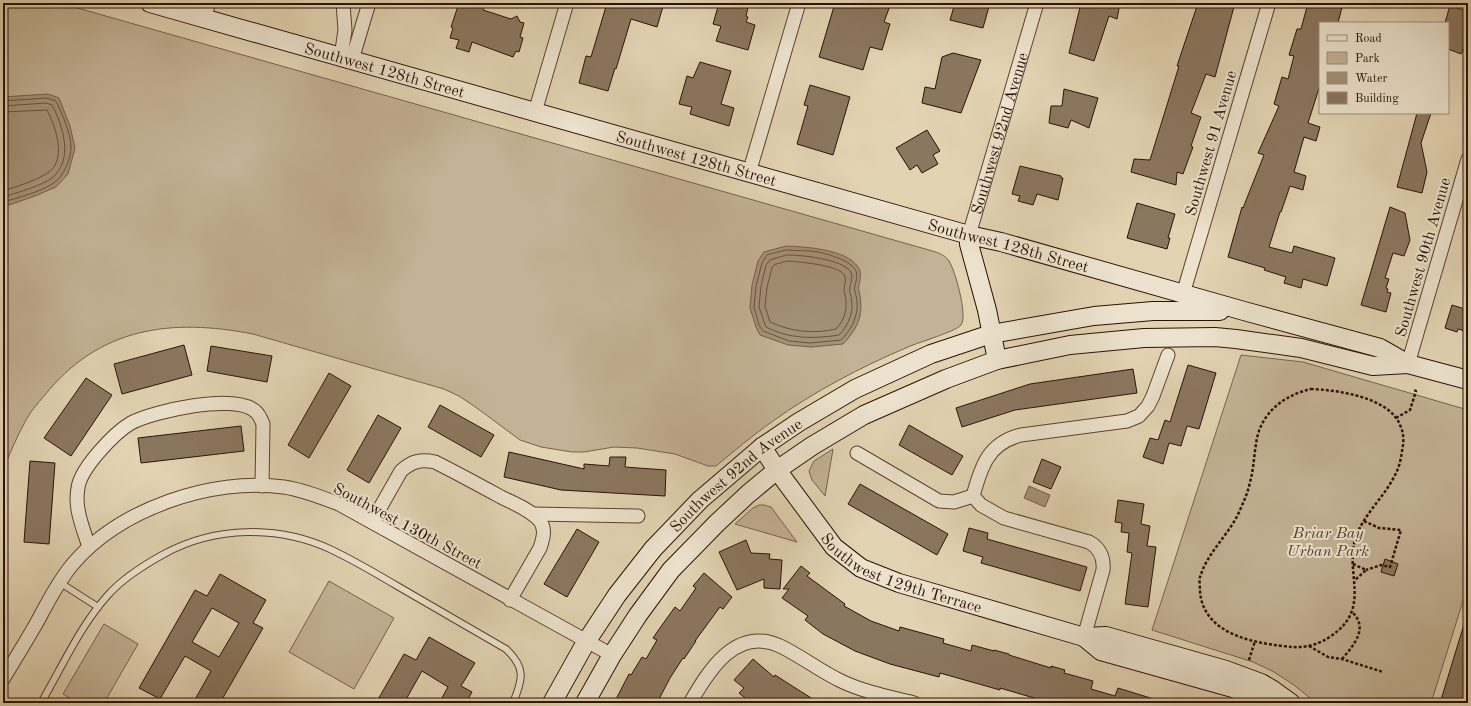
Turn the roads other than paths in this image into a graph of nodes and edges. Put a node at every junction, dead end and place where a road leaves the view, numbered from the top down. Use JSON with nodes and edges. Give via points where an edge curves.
{"nodes":[{"id":1,"x":150,"y":3,"type":"edge"},
{"id":2,"x":343,"y":3,"type":"edge"},
{"id":3,"x":369,"y":3,"type":"edge"},
{"id":4,"x":567,"y":3,"type":"edge"},
{"id":5,"x":799,"y":3,"type":"edge"},
{"id":6,"x":1037,"y":3,"type":"edge"},
{"id":7,"x":1269,"y":3,"type":"edge"},
{"id":8,"x":207,"y":11,"type":"edge"},
{"id":9,"x":346,"y":59,"type":"junction"},
{"id":10,"x":535,"y":112,"type":"junction"},
{"id":11,"x":1468,"y":159,"type":"edge"},
{"id":12,"x":749,"y":173,"type":"junction"},
{"id":13,"x":1464,"y":186,"type":"edge"},
{"id":14,"x":969,"y":235,"type":"junction"},
{"id":15,"x":1183,"y":294,"type":"junction"},
{"id":16,"x":1244,"y":311,"type":"junction"},
{"id":17,"x":991,"y":334,"type":"junction"},
{"id":18,"x":1168,"y":354,"type":"dead end"},
{"id":19,"x":997,"y":360,"type":"junction"},
{"id":20,"x":1408,"y":364,"type":"junction"},
{"id":21,"x":1468,"y":380,"type":"edge"},
{"id":22,"x":762,"y":447,"type":"junction"},
{"id":23,"x":857,"y":453,"type":"dead end"},
{"id":24,"x":777,"y":470,"type":"junction"},
{"id":25,"x":262,"y":486,"type":"junction"},
{"id":26,"x":973,"y":496,"type":"junction"},
{"id":27,"x":533,"y":514,"type":"junction"},
{"id":28,"x":638,"y":516,"type":"dead end"},
{"id":29,"x":372,"y":522,"type":"junction"},
{"id":30,"x":89,"y":547,"type":"junction"},
{"id":31,"x":59,"y":582,"type":"junction"},
{"id":32,"x":510,"y":600,"type":"junction"},
{"id":33,"x":98,"y":607,"type":"junction"},
{"id":34,"x":1084,"y":637,"type":"junction"},
{"id":35,"x":586,"y":642,"type":"junction"},
{"id":36,"x":612,"y":655,"type":"junction"},
{"id":37,"x":4,"y":675,"type":"edge"},
{"id":38,"x":41,"y":703,"type":"edge"},
{"id":39,"x":513,"y":703,"type":"edge"},
{"id":40,"x":552,"y":703,"type":"edge"},
{"id":41,"x":586,"y":703,"type":"edge"},
{"id":42,"x":690,"y":703,"type":"edge"},
{"id":43,"x":914,"y":703,"type":"edge"},
{"id":44,"x":1264,"y":703,"type":"edge"},
{"id":45,"x":1291,"y":703,"type":"edge"}],
"edges":[{"from":1,"to":8,"type":"street","name":"Southwest 128th Street"},
{"from":2,"to":9,"type":"street"},
{"from":3,"to":9,"type":"street"},
{"from":4,"to":10,"type":"street"},
{"from":5,"to":12,"type":"street"},
{"from":6,"to":14,"type":"street","name":"Southwest 92nd Avenue"},
{"from":7,"to":15,"type":"street","name":"Southwest 91 Avenue"},
{"from":8,"to":9,"type":"street","name":"Southwest 128th Street"},
{"from":9,"to":10,"type":"street","name":"Southwest 128th Street"},
{"from":10,"to":12,"type":"street","name":"Southwest 128th Street"},
{"from":11,"to":13,"type":"street","name":"Southwest 90th Avenue"},
{"from":12,"to":14,"type":"street","name":"Southwest 128th Street"},
{"from":13,"to":20,"type":"street","name":"Southwest 90th Avenue"},
{"from":14,"to":15,"type":"street","name":"Southwest 128th Street"},
{"from":14,"to":17,"type":"street","name":"Southwest 92nd Avenue"},
{"from":15,"to":16,"type":"street","name":"Southwest 128th Street"},
{"from":16,"to":17,"type":"street","name":"Southwest 128th Street","via":[[1153,311],[1062,321]]},
{"from":16,"to":20,"type":"street","name":"Southwest 128th Street","via":[[1380,348]]},
{"from":17,"to":19,"type":"street","name":"Southwest 92nd Avenue"},
{"from":17,"to":22,"type":"street","name":"Southwest 92nd Avenue","via":[[931,354],[855,389]]},
{"from":18,"to":26,"type":"street","via":[[1150,402],[1139,416],[1127,421],[1021,435],[1010,439],[997,446],[985,461]]},
{"from":19,"to":20,"type":"street","name":"Southwest 128th Street","via":[[1070,345],[1144,338],[1215,337],[1301,348],[1374,366]]},
{"from":19,"to":24,"type":"street","name":"Southwest 92nd Avenue","via":[[864,415]]},
{"from":20,"to":21,"type":"street","name":"Southwest 128th Street"},
{"from":22,"to":24,"type":"street","name":"Southwest 129th Terrace"},
{"from":22,"to":35,"type":"street","name":"Southwest 92nd Avenue","via":[[700,500],[653,549],[617,595]]},
{"from":23,"to":26,"type":"street","via":[[939,501],[954,502]]},
{"from":24,"to":34,"type":"street","name":"Southwest 129th Terrace","via":[[834,547],[861,568],[899,583]]},
{"from":24,"to":36,"type":"street","name":"Southwest 92nd Avenue","via":[[717,523],[671,570]]},
{"from":25,"to":29,"type":"street","name":"Southwest 130th Street","via":[[282,487],[320,496]]},
{"from":25,"to":30,"type":"street","name":"Southwest 130th Street","via":[[217,489],[154,507],[120,524]]},
{"from":25,"to":30,"type":"street","via":[[263,424],[255,411],[248,407],[238,404],[192,405],[138,420],[111,439],[80,476],[77,505]]},
{"from":26,"to":34,"type":"street","via":[[997,516],[1090,542],[1096,547],[1103,560],[1102,570]]},
{"from":27,"to":28,"type":"street"},
{"from":27,"to":29,"type":"street","via":[[435,462],[418,460],[401,471]]},
{"from":27,"to":32,"type":"street","via":[[544,530],[543,539]]},
{"from":29,"to":32,"type":"street","name":"Southwest 130th Street"},
{"from":30,"to":31,"type":"street","name":"Southwest 130th Street"},
{"from":31,"to":33,"type":"lane"},
{"from":31,"to":37,"type":"street","name":"Southwest 130th Street"},
{"from":32,"to":35,"type":"street","name":"Southwest 130th Street"},
{"from":33,"to":38,"type":"lane"},
{"from":33,"to":39,"type":"lane","via":[[109,594],[140,568],[181,545],[213,536],[237,533],[290,536],[332,550],[506,649],[518,663],[522,674]]},
{"from":34,"to":44,"type":"street","name":"Southwest 129th Terrace","via":[[1101,651],[1233,688]]},
{"from":34,"to":45,"type":"street","name":"Southwest 129th Terrace","via":[[1106,636],[1226,670],[1261,683]]},
{"from":35,"to":36,"type":"street","name":"Southwest 130th Street"},
{"from":35,"to":40,"type":"street","name":"Southwest 92nd Avenue"},
{"from":36,"to":41,"type":"street","name":"Southwest 92nd Avenue"},
{"from":42,"to":43,"type":"street","via":[[718,662],[729,652],[748,642],[763,640],[781,647],[850,685]]}]}
